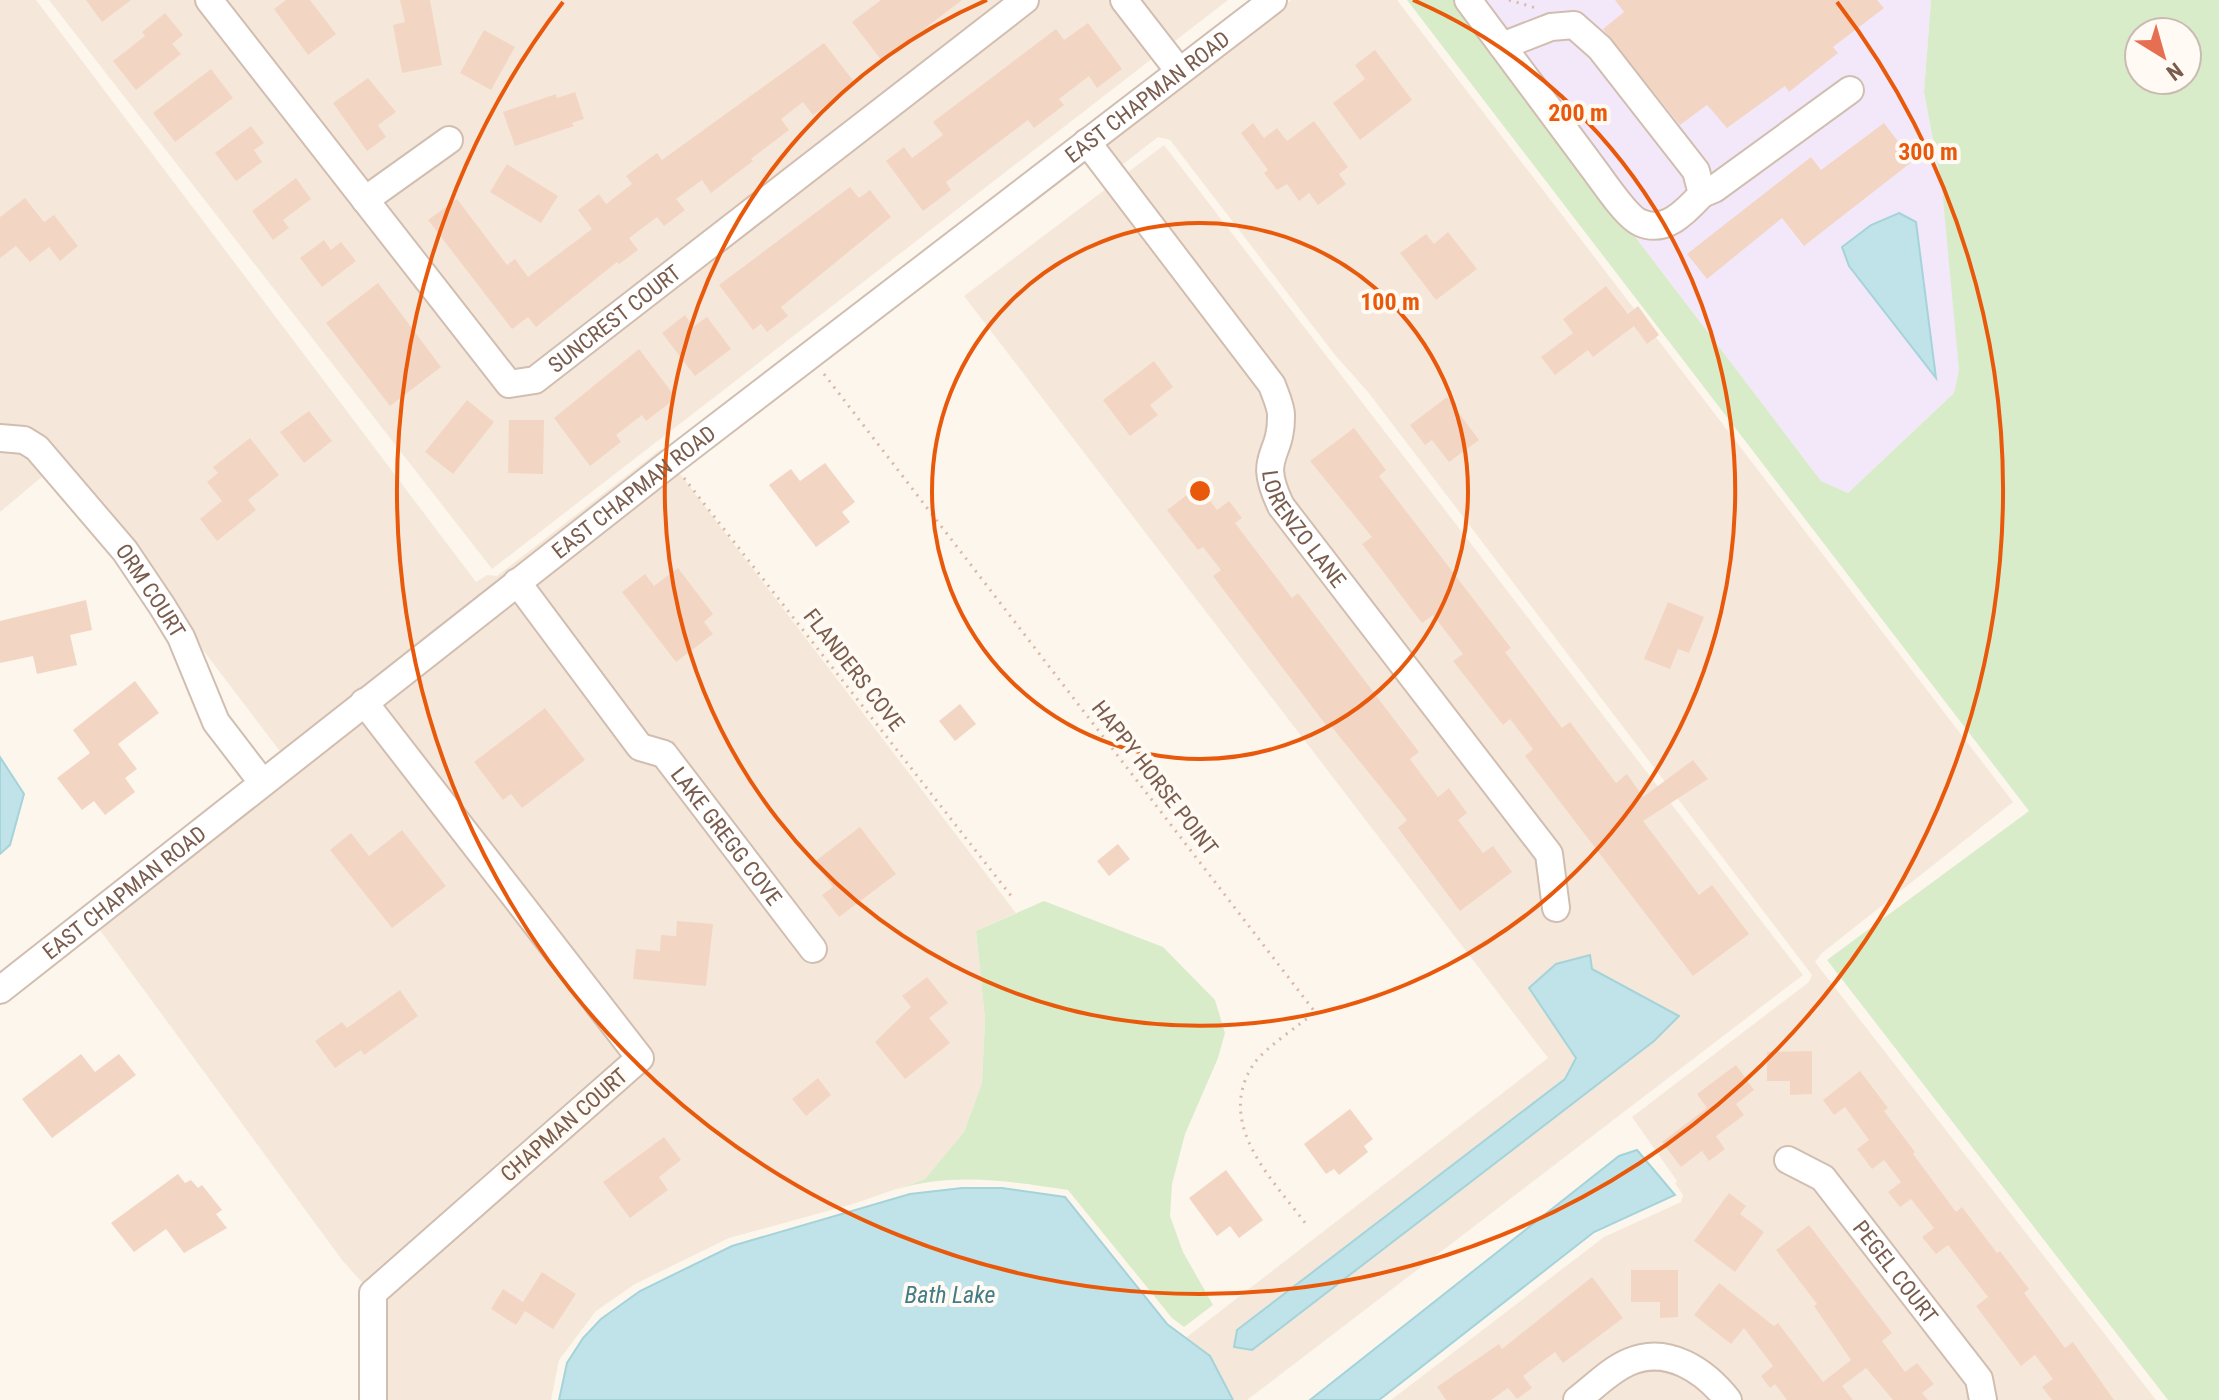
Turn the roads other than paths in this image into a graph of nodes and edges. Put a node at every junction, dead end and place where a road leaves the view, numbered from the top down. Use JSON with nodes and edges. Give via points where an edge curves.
{"nodes":[{"id":1,"x":1025,"y":0,"type":"edge"},
{"id":2,"x":1124,"y":0,"type":"edge"},
{"id":3,"x":1273,"y":0,"type":"edge"},
{"id":4,"x":1468,"y":0,"type":"edge"},
{"id":5,"x":214,"y":2,"type":"edge"},
{"id":6,"x":1502,"y":46,"type":"junction"},
{"id":7,"x":1179,"y":71,"type":"junction"},
{"id":8,"x":1850,"y":90,"type":"dead end"},
{"id":9,"x":449,"y":140,"type":"dead end"},
{"id":10,"x":1087,"y":142,"type":"junction"},
{"id":11,"x":1702,"y":194,"type":"junction"},
{"id":12,"x":365,"y":200,"type":"junction"},
{"id":13,"x":0,"y":438,"type":"edge"},
{"id":14,"x":510,"y":587,"type":"junction"},
{"id":15,"x":364,"y":702,"type":"junction"},
{"id":16,"x":262,"y":782,"type":"junction"},
{"id":17,"x":1556,"y":908,"type":"dead end"},
{"id":18,"x":813,"y":949,"type":"dead end"},
{"id":19,"x":0,"y":990,"type":"edge"},
{"id":20,"x":1788,"y":1160,"type":"dead end"},
{"id":21,"x":373,"y":1400,"type":"edge"},
{"id":22,"x":1577,"y":1400,"type":"edge"},
{"id":23,"x":1728,"y":1400,"type":"edge"},
{"id":24,"x":1983,"y":1400,"type":"edge"}],
"edges":[{"from":1,"to":12,"type":"street","name":"SUNCREST COURT","via":[[535,380],[509,384],[496,371]]},
{"from":2,"to":7,"type":"street"},
{"from":3,"to":7,"type":"street","name":"EAST CHAPMAN ROAD"},
{"from":4,"to":6,"type":"street"},
{"from":5,"to":12,"type":"street","name":"SUNCREST COURT"},
{"from":6,"to":11,"type":"street","via":[[1551,27],[1574,25],[1600,48],[1696,171]]},
{"from":6,"to":11,"type":"street","via":[[1639,223],[1657,227],[1683,215]]},
{"from":7,"to":10,"type":"street","name":"EAST CHAPMAN ROAD"},
{"from":8,"to":11,"type":"street"},
{"from":9,"to":12,"type":"street"},
{"from":10,"to":14,"type":"street","name":"EAST CHAPMAN ROAD"},
{"from":10,"to":17,"type":"street","name":"LORENZO LANE","via":[[1272,385],[1281,414],[1268,465],[1281,506],[1549,854]]},
{"from":13,"to":16,"type":"street","name":"ORM COURT","via":[[24,440],[37,448],[125,551],[181,637],[216,722]]},
{"from":14,"to":15,"type":"street","name":"EAST CHAPMAN ROAD"},
{"from":14,"to":18,"type":"street","name":"LAKE GREGG COVE","via":[[640,747],[664,754]]},
{"from":15,"to":16,"type":"street","name":"EAST CHAPMAN ROAD"},
{"from":15,"to":21,"type":"street","name":"CHAPMAN COURT","via":[[640,1058],[373,1293]]},
{"from":16,"to":19,"type":"street","name":"EAST CHAPMAN ROAD"},
{"from":20,"to":24,"type":"street","name":"PEGEL COURT","via":[[1823,1178],[1979,1379]]},
{"from":22,"to":23,"type":"street","via":[[1630,1361],[1665,1357],[1694,1366]]}]}
